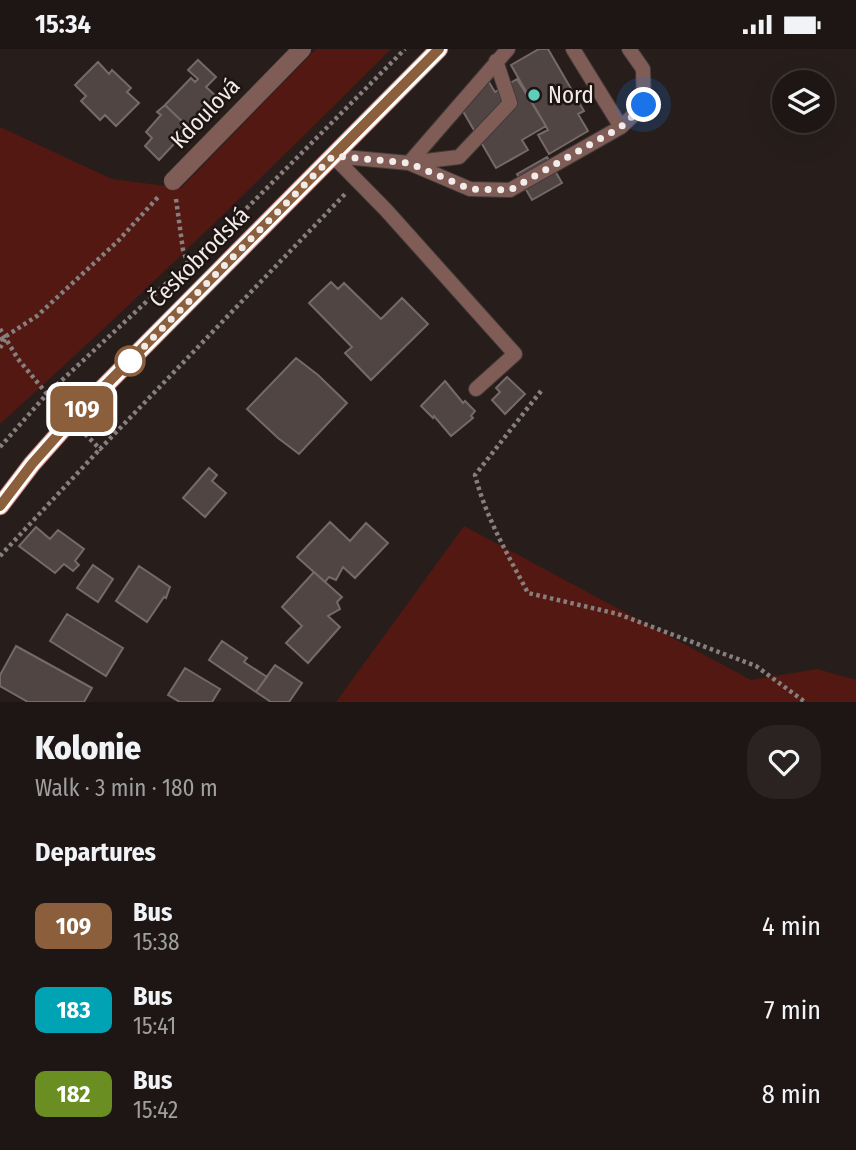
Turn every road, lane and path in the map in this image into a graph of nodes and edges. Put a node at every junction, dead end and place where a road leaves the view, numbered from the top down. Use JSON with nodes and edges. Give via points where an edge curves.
{"nodes":[{"id":1,"x":302,"y":49,"type":"edge"},
{"id":2,"x":405,"y":49,"type":"edge"},
{"id":3,"x":439,"y":49,"type":"edge"},
{"id":4,"x":508,"y":49,"type":"edge"},
{"id":5,"x":573,"y":49,"type":"edge"},
{"id":6,"x":629,"y":49,"type":"edge"},
{"id":7,"x":496,"y":61,"type":"junction"},
{"id":8,"x":621,"y":127,"type":"junction"},
{"id":9,"x":333,"y":156,"type":"junction"},
{"id":10,"x":409,"y":163,"type":"junction"},
{"id":11,"x":173,"y":181,"type":"junction"},
{"id":12,"x":358,"y":183,"type":"junction"},
{"id":13,"x":188,"y":264,"type":"junction"},
{"id":14,"x":0,"y":329,"type":"edge"},
{"id":15,"x":3,"y":339,"type":"edge"},
{"id":16,"x":0,"y":348,"type":"edge"},
{"id":17,"x":476,"y":389,"type":"dead end"},
{"id":18,"x":541,"y":391,"type":"dead end"},
{"id":19,"x":47,"y":394,"type":"junction"},
{"id":20,"x":71,"y":420,"type":"junction"},
{"id":21,"x":0,"y":447,"type":"edge"},
{"id":22,"x":100,"y":449,"type":"junction"},
{"id":23,"x":0,"y":506,"type":"edge"},
{"id":24,"x":0,"y":556,"type":"edge"},
{"id":25,"x":805,"y":702,"type":"edge"}],
"edges":[{"from":1,"to":11,"type":"street","name":"Kdoulová"},
{"from":2,"to":13,"type":"path"},
{"from":3,"to":9,"type":"main road","name":"Českobrodská"},
{"from":4,"to":7,"type":"lane"},
{"from":5,"to":8,"type":"lane"},
{"from":6,"to":8,"type":"lane","via":[[643,69],[644,105]]},
{"from":7,"to":10,"type":"lane"},
{"from":7,"to":10,"type":"lane","via":[[510,103],[459,157]]},
{"from":8,"to":10,"type":"lane","via":[[510,190],[470,189]]},
{"from":9,"to":10,"type":"lane"},
{"from":9,"to":12,"type":"lane"},
{"from":9,"to":20,"type":"main road","name":"Českobrodská"},
{"from":11,"to":13,"type":"path"},
{"from":11,"to":15,"type":"path","via":[[118,241],[37,317]]},
{"from":12,"to":17,"type":"lane","via":[[516,354]]},
{"from":12,"to":22,"type":"path"},
{"from":13,"to":19,"type":"path"},
{"from":14,"to":15,"type":"path"},
{"from":15,"to":16,"type":"path"},
{"from":15,"to":19,"type":"path"},
{"from":18,"to":25,"type":"path","via":[[475,475],[496,532],[528,593],[618,614],[756,666]]},
{"from":19,"to":20,"type":"path"},
{"from":19,"to":21,"type":"path"},
{"from":20,"to":22,"type":"path"},
{"from":20,"to":23,"type":"main road","name":"Českobrodská"},
{"from":22,"to":24,"type":"path"}]}
